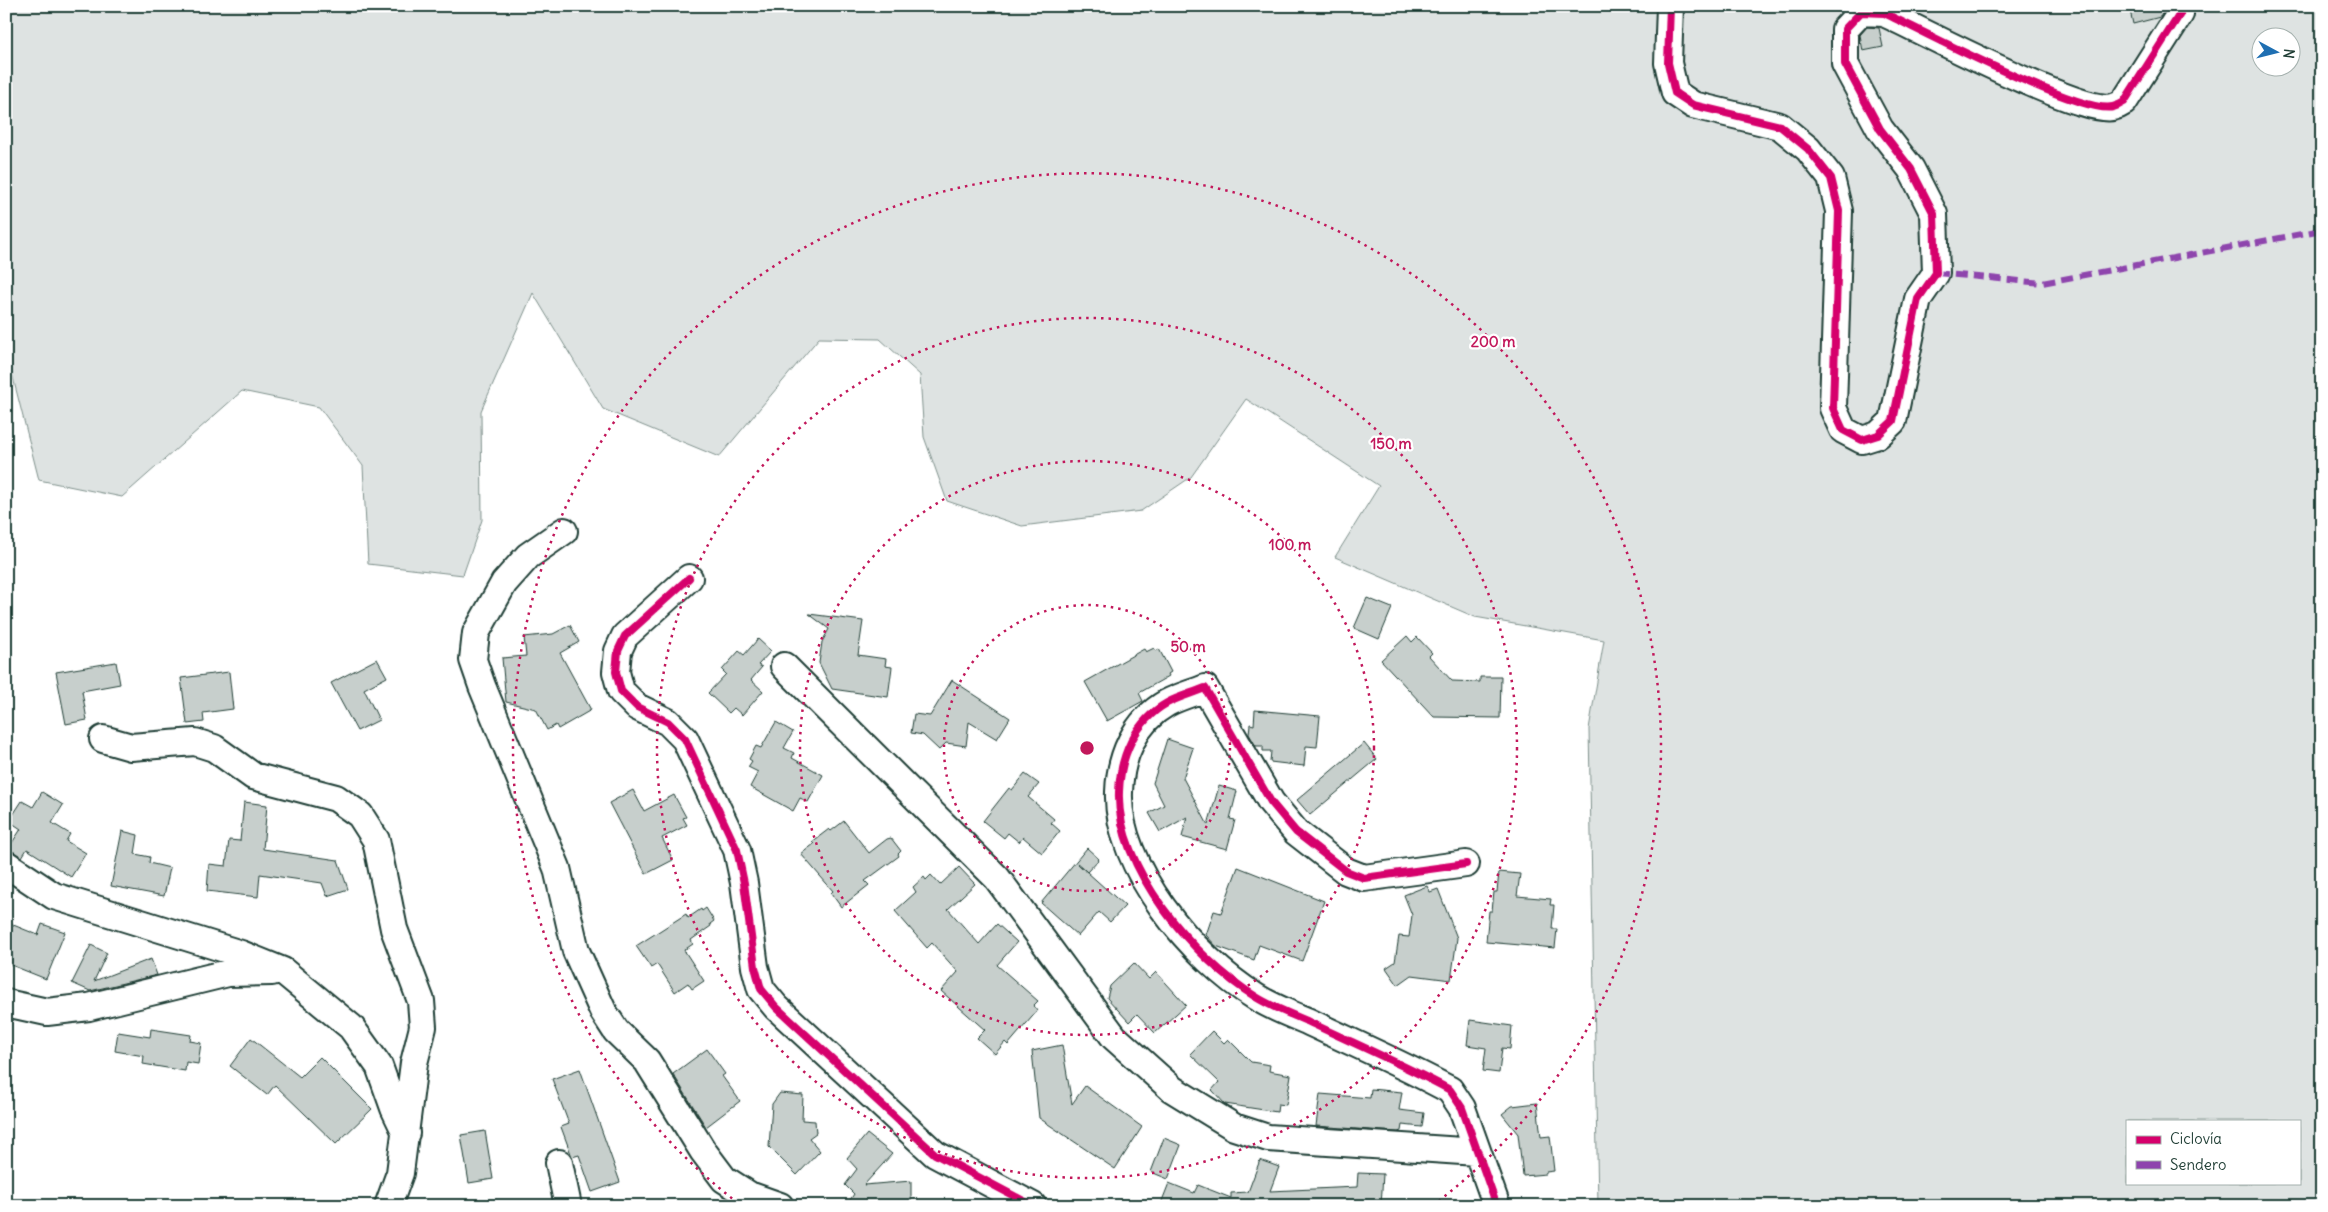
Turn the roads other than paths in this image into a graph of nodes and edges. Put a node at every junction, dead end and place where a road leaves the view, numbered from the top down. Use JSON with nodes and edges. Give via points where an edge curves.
{"nodes":[{"id":1,"x":1670,"y":6,"type":"edge"},
{"id":2,"x":2180,"y":14,"type":"dead end"},
{"id":3,"x":564,"y":531,"type":"dead end"},
{"id":4,"x":689,"y":578,"type":"dead end"},
{"id":5,"x":784,"y":666,"type":"dead end"},
{"id":6,"x":103,"y":739,"type":"dead end"},
{"id":7,"x":6,"y":864,"type":"edge"},
{"id":8,"x":1466,"y":864,"type":"dead end"},
{"id":9,"x":283,"y":971,"type":"junction"},
{"id":10,"x":6,"y":1003,"type":"edge"},
{"id":11,"x":406,"y":1134,"type":"junction"},
{"id":12,"x":1477,"y":1152,"type":"junction"},
{"id":13,"x":558,"y":1164,"type":"dead end"},
{"id":14,"x":1019,"y":1204,"type":"edge"},
{"id":15,"x":388,"y":1206,"type":"edge"},
{"id":16,"x":568,"y":1206,"type":"edge"},
{"id":17,"x":780,"y":1206,"type":"edge"},
{"id":18,"x":1495,"y":1206,"type":"edge"}],
"edges":[{"from":1,"to":2,"type":"street","via":[[1668,63],[1675,93],[1693,104],[1780,126],[1808,149],[1830,178],[1839,211],[1833,408],[1843,430],[1862,440],[1878,435],[1893,421],[1918,299],[1936,273],[1934,214],[1911,170],[1880,129],[1845,64],[1845,29],[1861,12],[1884,13],[2059,96],[2113,107],[2124,102]]},
{"from":3,"to":17,"type":"street","via":[[528,556],[504,583],[476,633],[473,660],[558,868],[576,951],[602,1011],[616,1031],[647,1061],[702,1151],[724,1179],[748,1195]]},
{"from":4,"to":14,"type":"street","via":[[625,636],[618,652],[616,672],[621,691],[637,707],[668,722],[685,739],[737,850],[754,967],[761,989],[776,1007],[935,1154]]},
{"from":5,"to":12,"type":"street","via":[[997,878],[1114,1038],[1172,1090],[1234,1126],[1268,1138]]},
{"from":6,"to":11,"type":"street","via":[[131,747],[195,742],[214,748],[253,776],[336,798],[360,816],[376,840],[394,929],[421,1001],[424,1027],[414,1063]]},
{"from":7,"to":9,"type":"street","via":[[54,896],[241,954]]},
{"from":8,"to":12,"type":"street","via":[[1364,878],[1346,871],[1296,832],[1271,802],[1205,688],[1167,703],[1146,718],[1129,745],[1119,772],[1118,807],[1126,842],[1145,882],[1172,922],[1212,963],[1256,997],[1450,1090],[1462,1108]]},
{"from":9,"to":10,"type":"street","via":[[228,973],[89,1008],[47,1012]]},
{"from":9,"to":11,"type":"street","via":[[351,1027],[379,1066]]},
{"from":11,"to":15,"type":"street","via":[[400,1172]]},
{"from":12,"to":18,"type":"street","via":[[1496,1201]]},
{"from":13,"to":16,"type":"street"}]}
